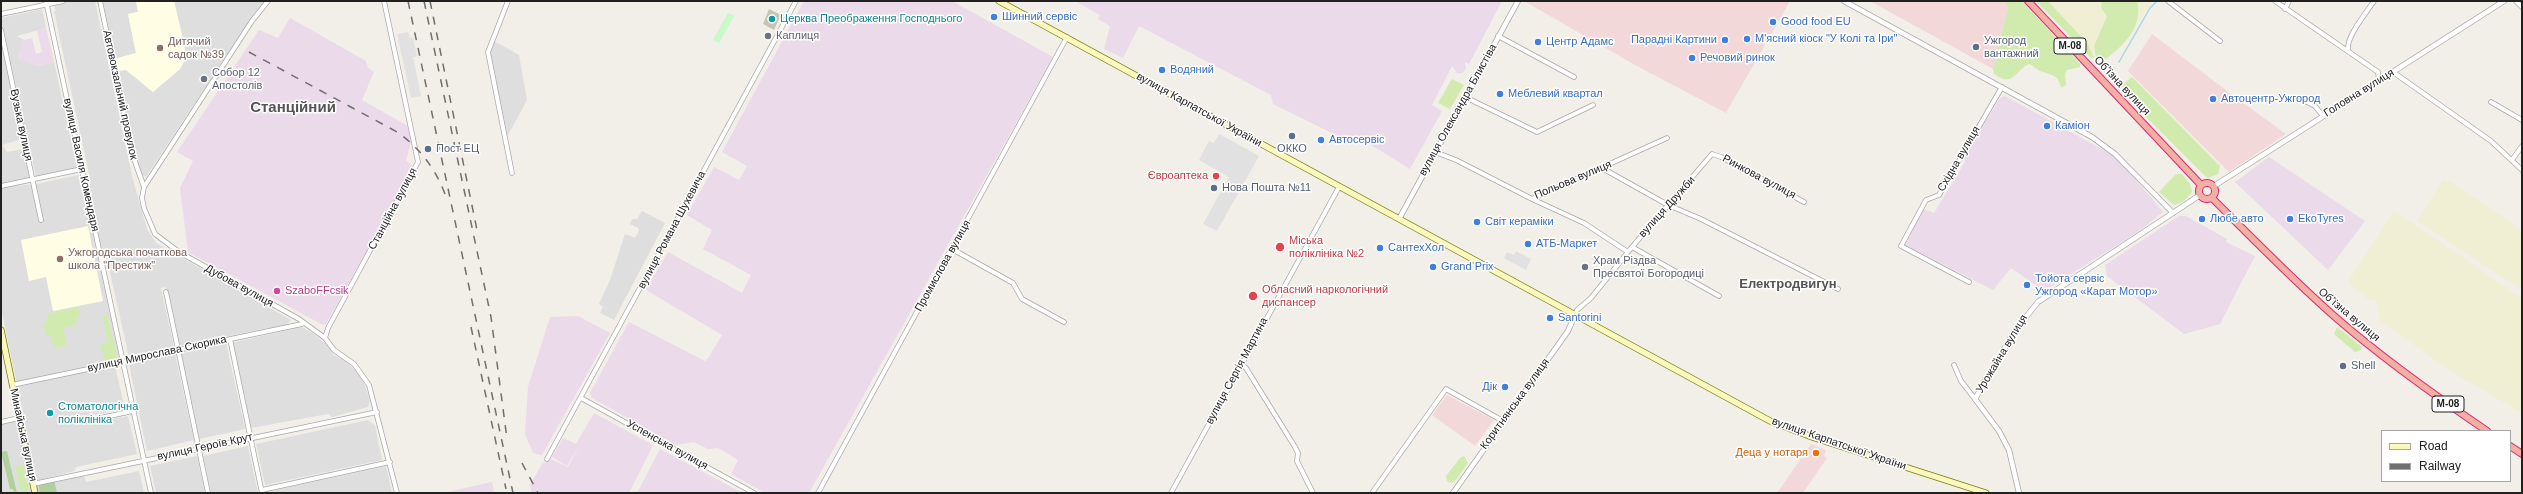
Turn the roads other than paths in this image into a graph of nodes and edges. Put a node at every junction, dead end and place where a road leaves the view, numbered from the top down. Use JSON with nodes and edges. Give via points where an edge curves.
{"nodes":[{"id":1,"x":64,"y":1,"type":"edge"},
{"id":2,"x":100,"y":1,"type":"edge"},
{"id":3,"x":268,"y":1,"type":"edge"},
{"id":4,"x":384,"y":1,"type":"edge"},
{"id":5,"x":508,"y":1,"type":"edge"},
{"id":6,"x":796,"y":1,"type":"edge"},
{"id":7,"x":999,"y":1,"type":"edge"},
{"id":8,"x":1518,"y":1,"type":"edge"},
{"id":9,"x":1844,"y":1,"type":"edge"},
{"id":10,"x":2028,"y":1,"type":"edge"},
{"id":11,"x":2168,"y":1,"type":"edge"},
{"id":12,"x":2275,"y":1,"type":"edge"},
{"id":13,"x":2288,"y":1,"type":"edge"},
{"id":14,"x":2374,"y":1,"type":"edge"},
{"id":15,"x":2503,"y":1,"type":"edge"},
{"id":16,"x":2516,"y":1,"type":"edge"},
{"id":17,"x":46,"y":3,"type":"edge"},
{"id":18,"x":2522,"y":7,"type":"edge"},
{"id":19,"x":2285,"y":9,"type":"junction"},
{"id":20,"x":1,"y":14,"type":"edge"},
{"id":21,"x":1,"y":30,"type":"edge"},
{"id":22,"x":1498,"y":36,"type":"junction"},
{"id":23,"x":1067,"y":37,"type":"junction"},
{"id":24,"x":2220,"y":41,"type":"dead end"},
{"id":25,"x":2350,"y":52,"type":"junction"},
{"id":26,"x":2393,"y":72,"type":"junction"},
{"id":27,"x":1574,"y":77,"type":"dead end"},
{"id":28,"x":2379,"y":81,"type":"junction"},
{"id":29,"x":2002,"y":87,"type":"junction"},
{"id":30,"x":1465,"y":97,"type":"junction"},
{"id":31,"x":2299,"y":98,"type":"dead end"},
{"id":32,"x":2491,"y":102,"type":"dead end"},
{"id":33,"x":1593,"y":105,"type":"dead end"},
{"id":34,"x":2323,"y":116,"type":"junction"},
{"id":35,"x":2522,"y":120,"type":"edge"},
{"id":36,"x":1667,"y":138,"type":"dead end"},
{"id":37,"x":2522,"y":146,"type":"edge"},
{"id":38,"x":1435,"y":152,"type":"junction"},
{"id":39,"x":1712,"y":154,"type":"joint"},
{"id":40,"x":2512,"y":160,"type":"junction"},
{"id":41,"x":1602,"y":168,"type":"junction"},
{"id":42,"x":82,"y":169,"type":"junction"},
{"id":43,"x":2522,"y":170,"type":"edge"},
{"id":44,"x":512,"y":173,"type":"dead end"},
{"id":45,"x":33,"y":180,"type":"junction"},
{"id":46,"x":2202,"y":185,"type":"junction"},
{"id":47,"x":1,"y":186,"type":"edge"},
{"id":48,"x":2214,"y":186,"type":"junction"},
{"id":49,"x":144,"y":187,"type":"junction"},
{"id":50,"x":1339,"y":187,"type":"junction"},
{"id":51,"x":2200,"y":195,"type":"junction"},
{"id":52,"x":2212,"y":198,"type":"junction"},
{"id":53,"x":1532,"y":199,"type":"junction"},
{"id":54,"x":1804,"y":202,"type":"dead end"},
{"id":55,"x":1668,"y":205,"type":"junction"},
{"id":56,"x":2173,"y":213,"type":"junction"},
{"id":57,"x":41,"y":220,"type":"dead end"},
{"id":58,"x":1399,"y":220,"type":"junction"},
{"id":59,"x":1632,"y":247,"type":"junction"},
{"id":60,"x":952,"y":249,"type":"junction"},
{"id":61,"x":1628,"y":252,"type":"junction"},
{"id":62,"x":1969,"y":282,"type":"dead end"},
{"id":63,"x":1838,"y":289,"type":"dead end"},
{"id":64,"x":166,"y":292,"type":"dead end"},
{"id":65,"x":1719,"y":296,"type":"dead end"},
{"id":66,"x":1575,"y":315,"type":"junction"},
{"id":67,"x":1064,"y":322,"type":"dead end"},
{"id":68,"x":302,"y":324,"type":"junction"},
{"id":69,"x":1,"y":330,"type":"edge"},
{"id":70,"x":325,"y":338,"type":"junction"},
{"id":71,"x":230,"y":339,"type":"junction"},
{"id":72,"x":178,"y":350,"type":"junction"},
{"id":73,"x":123,"y":362,"type":"junction"},
{"id":74,"x":1241,"y":364,"type":"junction"},
{"id":75,"x":1954,"y":365,"type":"dead end"},
{"id":76,"x":12,"y":385,"type":"junction"},
{"id":77,"x":581,"y":398,"type":"junction"},
{"id":78,"x":1976,"y":399,"type":"junction"},
{"id":79,"x":133,"y":411,"type":"junction"},
{"id":80,"x":377,"y":412,"type":"junction"},
{"id":81,"x":19,"y":418,"type":"junction"},
{"id":82,"x":86,"y":421,"type":"dead end"},
{"id":83,"x":1504,"y":421,"type":"junction"},
{"id":84,"x":1,"y":422,"type":"edge"},
{"id":85,"x":2486,"y":430,"type":"edge"},
{"id":86,"x":250,"y":437,"type":"junction"},
{"id":87,"x":2511,"y":447,"type":"edge"},
{"id":88,"x":198,"y":448,"type":"junction"},
{"id":89,"x":2522,"y":454,"type":"edge"},
{"id":90,"x":547,"y":459,"type":"dead end"},
{"id":91,"x":144,"y":460,"type":"junction"},
{"id":92,"x":390,"y":462,"type":"junction"},
{"id":93,"x":33,"y":484,"type":"junction"},
{"id":94,"x":262,"y":491,"type":"edge"},
{"id":95,"x":35,"y":493,"type":"edge"},
{"id":96,"x":151,"y":493,"type":"edge"},
{"id":97,"x":208,"y":493,"type":"edge"},
{"id":98,"x":397,"y":493,"type":"edge"},
{"id":99,"x":754,"y":493,"type":"edge"},
{"id":100,"x":818,"y":493,"type":"edge"},
{"id":101,"x":1171,"y":493,"type":"edge"},
{"id":102,"x":1313,"y":493,"type":"edge"},
{"id":103,"x":1372,"y":493,"type":"edge"},
{"id":104,"x":1453,"y":493,"type":"edge"},
{"id":105,"x":1986,"y":493,"type":"edge"},
{"id":106,"x":2019,"y":493,"type":"edge"}],
"edges":[{"from":1,"to":17,"type":"street"},
{"from":2,"to":49,"type":"street","name":"Автовокзальний провулок","via":[[133,156]]},
{"from":3,"to":49,"type":"street","via":[[252,21]]},
{"from":4,"to":70,"type":"street","name":"Станційна вулиця","via":[[418,162],[328,328]]},
{"from":5,"to":44,"type":"street","via":[[488,52]]},
{"from":6,"to":77,"type":"street","name":"вулиця Романа Шухевича"},
{"from":7,"to":23,"type":"main road","name":"вулиця Карпатської України"},
{"from":8,"to":22,"type":"street","name":"вулиця Олександра Блистіва"},
{"from":9,"to":29,"type":"street"},
{"from":10,"to":46,"type":"highway","name":"Обʼїзна вулиця","number":"М-08"},
{"from":11,"to":24,"type":"street"},
{"from":12,"to":19,"type":"street"},
{"from":13,"to":19,"type":"street"},
{"from":14,"to":25,"type":"street","via":[[2349,38],[2347,47]]},
{"from":15,"to":26,"type":"street","name":"Головна вулиця"},
{"from":16,"to":18,"type":"street"},
{"from":17,"to":20,"type":"street"},
{"from":17,"to":42,"type":"street","name":"вулиця Василя Комендаря"},
{"from":19,"to":25,"type":"street"},
{"from":21,"to":45,"type":"street","name":"Вузька вулиця"},
{"from":22,"to":27,"type":"street"},
{"from":22,"to":30,"type":"street","name":"вулиця Олександра Блистіва"},
{"from":23,"to":50,"type":"main road","name":"вулиця Карпатської України"},
{"from":23,"to":60,"type":"street","name":"Промислова вулиця"},
{"from":25,"to":28,"type":"street","via":[[2378,72]]},
{"from":26,"to":28,"type":"street","name":"Головна вулиця"},
{"from":26,"to":40,"type":"street","via":[[2490,141]]},
{"from":28,"to":34,"type":"street","name":"Головна вулиця"},
{"from":29,"to":56,"type":"street","via":[[2092,137],[2115,154]]},
{"from":29,"to":62,"type":"street","name":"Східна вулиця","via":[[1939,195],[1926,200],[1901,246]]},
{"from":30,"to":33,"type":"street","via":[[1537,132]]},
{"from":30,"to":38,"type":"street","name":"вулиця Олександра Блистіва"},
{"from":31,"to":34,"type":"street","via":[[2315,106]]},
{"from":32,"to":35,"type":"street"},
{"from":34,"to":48,"type":"street","name":"Головна вулиця"},
{"from":36,"to":41,"type":"street","name":"Польова вулиця"},
{"from":37,"to":40,"type":"street"},
{"from":38,"to":53,"type":"street","name":"Польова вулиця"},
{"from":38,"to":58,"type":"street","name":"вулиця Олександра Блистіва"},
{"from":39,"to":54,"type":"street","name":"Ринкова вулиця"},
{"from":39,"to":55,"type":"street","name":"вулиця Дружби"},
{"from":40,"to":43,"type":"street"},
{"from":41,"to":53,"type":"street","name":"Польова вулиця"},
{"from":41,"to":55,"type":"street"},
{"from":42,"to":45,"type":"street"},
{"from":42,"to":73,"type":"street","name":"вулиця Василя Комендаря"},
{"from":45,"to":47,"type":"street"},
{"from":45,"to":57,"type":"street","name":"Вузька вулиця"},
{"from":46,"to":48,"type":"highway","via":[[2206,183]]},
{"from":46,"to":51,"type":"highway"},
{"from":48,"to":52,"type":"highway","via":[[2215,194]]},
{"from":49,"to":68,"type":"street","name":"Дубова вулиця","via":[[144,208],[155,234],[179,252]]},
{"from":50,"to":58,"type":"main road","name":"вулиця Карпатської України"},
{"from":50,"to":74,"type":"street","name":"вулиця Сергія Мартина"},
{"from":51,"to":52,"type":"highway","via":[[2207,200]]},
{"from":51,"to":56,"type":"street"},
{"from":52,"to":85,"type":"highway","name":"Обʼїзна вулиця","number":"М-08","via":[[2298,284],[2335,317],[2409,377]]},
{"from":53,"to":61,"type":"street","via":[[1584,223]]},
{"from":55,"to":59,"type":"street","name":"вулиця Дружби"},
{"from":55,"to":63,"type":"street","via":[[1701,219]]},
{"from":56,"to":78,"type":"street","name":"Урожайна вулиця","via":[[2029,310]]},
{"from":58,"to":66,"type":"main road","name":"вулиця Карпатської України"},
{"from":59,"to":61,"type":"street","name":"вулиця Дружби"},
{"from":59,"to":65,"type":"street"},
{"from":60,"to":67,"type":"street","via":[[1013,283],[1022,299]]},
{"from":60,"to":100,"type":"street","name":"Промислова вулиця"},
{"from":61,"to":66,"type":"street","name":"вулиця Дружби","via":[[1591,298],[1576,310]]},
{"from":64,"to":72,"type":"street"},
{"from":66,"to":83,"type":"street","name":"Коритнянська вулиця","via":[[1570,327]]},
{"from":66,"to":105,"type":"main road","name":"вулиця Карпатської України","via":[[1786,428]]},
{"from":68,"to":70,"type":"street","name":"Дубова вулиця"},
{"from":68,"to":71,"type":"street","name":"вулиця Мирослава Скорика"},
{"from":69,"to":76,"type":"main road","name":"Минайська вулиця"},
{"from":70,"to":80,"type":"street","name":"Дубова вулиця","via":[[334,350],[354,364],[366,380]]},
{"from":71,"to":72,"type":"street","name":"вулиця Мирослава Скорика"},
{"from":71,"to":86,"type":"street"},
{"from":72,"to":73,"type":"street","name":"вулиця Мирослава Скорика"},
{"from":72,"to":88,"type":"street"},
{"from":73,"to":76,"type":"street","name":"вулиця Мирослава Скорика"},
{"from":73,"to":79,"type":"street","name":"вулиця Василя Комендаря"},
{"from":74,"to":101,"type":"street","name":"вулиця Сергія Мартина"},
{"from":74,"to":102,"type":"street","via":[[1284,427],[1298,453],[1297,461]]},
{"from":75,"to":78,"type":"street","name":"Урожайна вулиця","via":[[1961,381]]},
{"from":76,"to":81,"type":"main road","name":"Минайська вулиця"},
{"from":77,"to":90,"type":"street","name":"вулиця Романа Шухевича"},
{"from":77,"to":99,"type":"street","name":"Успенська вулиця"},
{"from":78,"to":106,"type":"street","name":"Урожайна вулиця","via":[[2009,450]]},
{"from":79,"to":82,"type":"street"},
{"from":79,"to":91,"type":"street","name":"вулиця Василя Комендаря"},
{"from":80,"to":86,"type":"street","name":"вулиця Героїв Крут"},
{"from":80,"to":92,"type":"street","name":"Дубова вулиця"},
{"from":81,"to":84,"type":"street"},
{"from":81,"to":93,"type":"main road","name":"Минайська вулиця"},
{"from":83,"to":103,"type":"street","via":[[1446,389]]},
{"from":83,"to":104,"type":"street","name":"Коритнянська вулиця"},
{"from":86,"to":88,"type":"street","name":"вулиця Героїв Крут"},
{"from":86,"to":94,"type":"street"},
{"from":87,"to":89,"type":"highway"},
{"from":88,"to":91,"type":"street","name":"вулиця Героїв Крут"},
{"from":88,"to":97,"type":"street"},
{"from":91,"to":93,"type":"street","name":"вулиця Героїв Крут"},
{"from":91,"to":96,"type":"street","name":"вулиця Василя Комендаря"},
{"from":92,"to":94,"type":"street"},
{"from":92,"to":98,"type":"street","name":"Дубова вулиця"},
{"from":93,"to":95,"type":"main road","name":"Минайська вулиця"}]}
